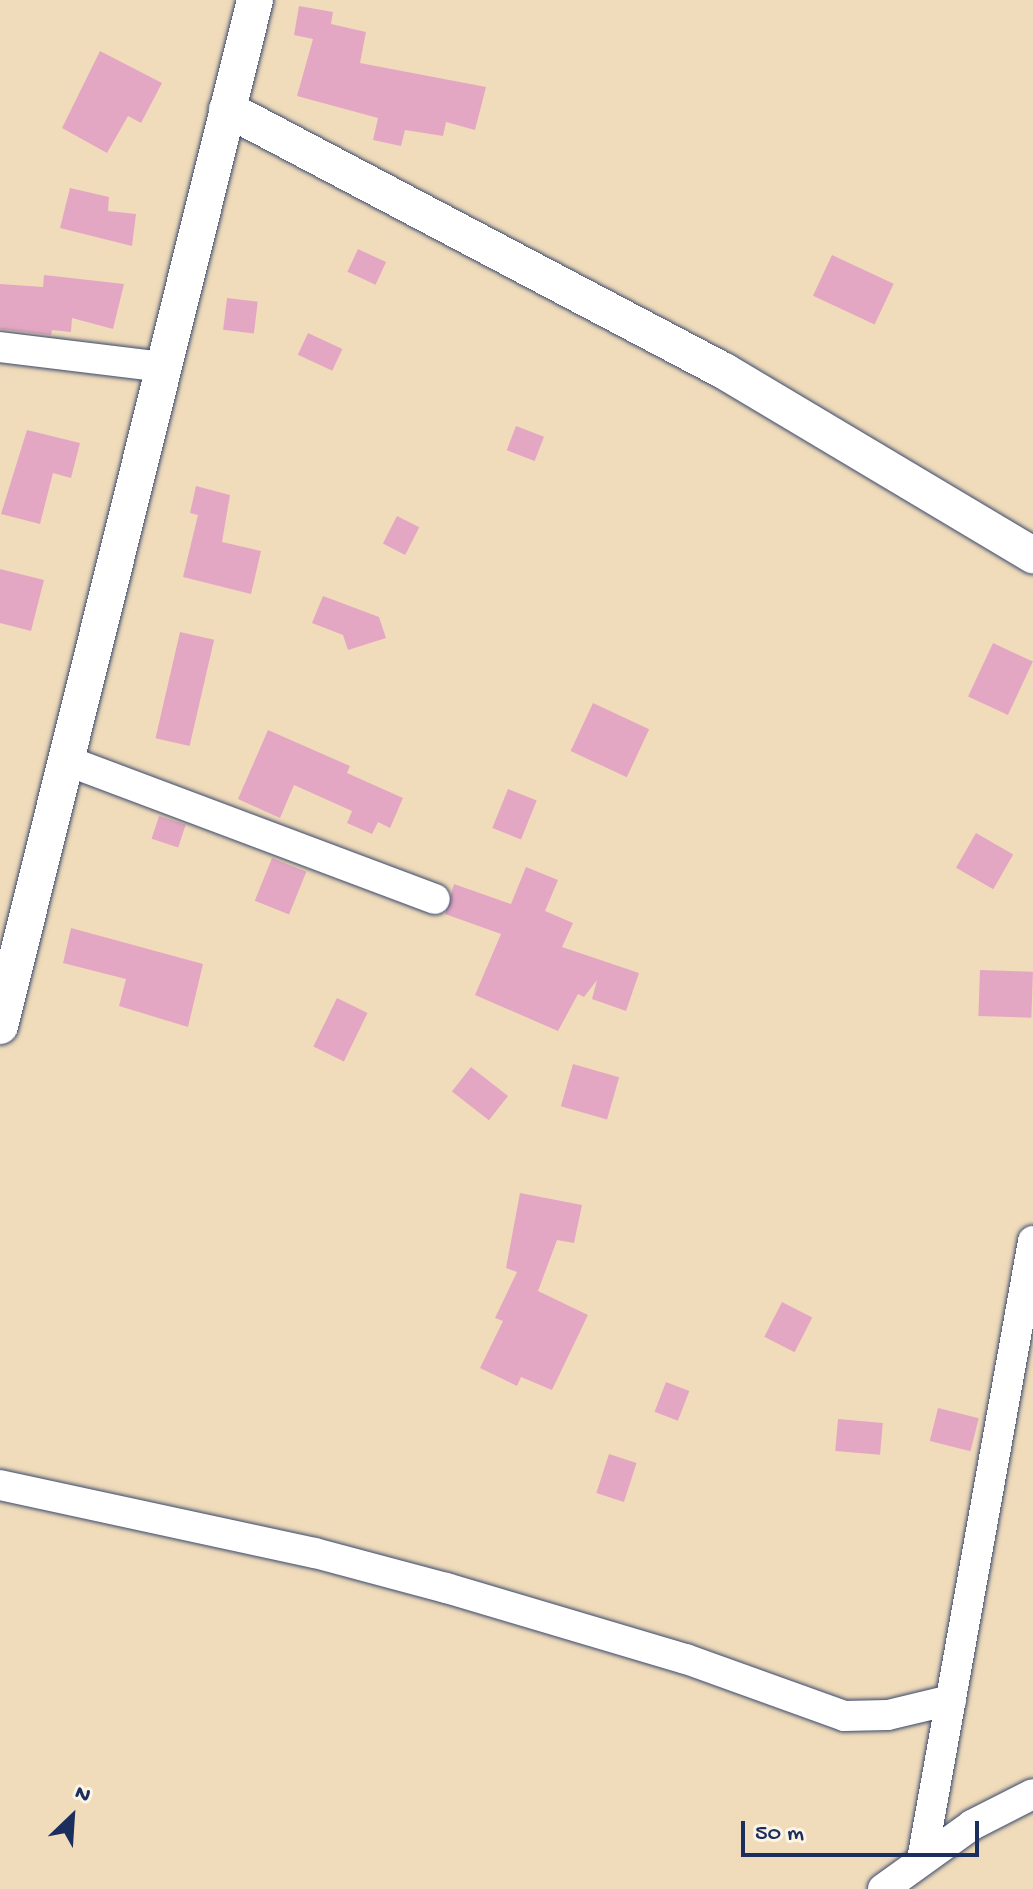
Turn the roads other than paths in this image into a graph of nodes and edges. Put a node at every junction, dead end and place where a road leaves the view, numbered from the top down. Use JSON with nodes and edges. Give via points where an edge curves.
{"nodes":[{"id":1,"x":255,"y":0,"type":"edge"},
{"id":2,"x":227,"y":109,"type":"junction"},
{"id":3,"x":0,"y":347,"type":"edge"},
{"id":4,"x":162,"y":367,"type":"junction"},
{"id":5,"x":1033,"y":555,"type":"edge"},
{"id":6,"x":65,"y":760,"type":"junction"},
{"id":7,"x":435,"y":899,"type":"dead end"},
{"id":8,"x":0,"y":1026,"type":"edge"},
{"id":9,"x":1033,"y":1241,"type":"edge"},
{"id":10,"x":0,"y":1485,"type":"edge"},
{"id":11,"x":951,"y":1700,"type":"junction"},
{"id":12,"x":1033,"y":1794,"type":"edge"},
{"id":13,"x":922,"y":1860,"type":"junction"},
{"id":14,"x":883,"y":1889,"type":"edge"}],
"edges":[{"from":1,"to":2,"type":"street"},
{"from":2,"to":4,"type":"street"},
{"from":2,"to":5,"type":"street","via":[[724,371]]},
{"from":3,"to":4,"type":"street"},
{"from":4,"to":6,"type":"street"},
{"from":6,"to":7,"type":"street"},
{"from":6,"to":8,"type":"street"},
{"from":9,"to":11,"type":"street"},
{"from":10,"to":11,"type":"street","via":[[432,1584],[686,1659],[844,1716],[888,1715]]},
{"from":11,"to":13,"type":"street"},
{"from":12,"to":13,"type":"street","via":[[972,1825]]},
{"from":13,"to":14,"type":"street"}]}
